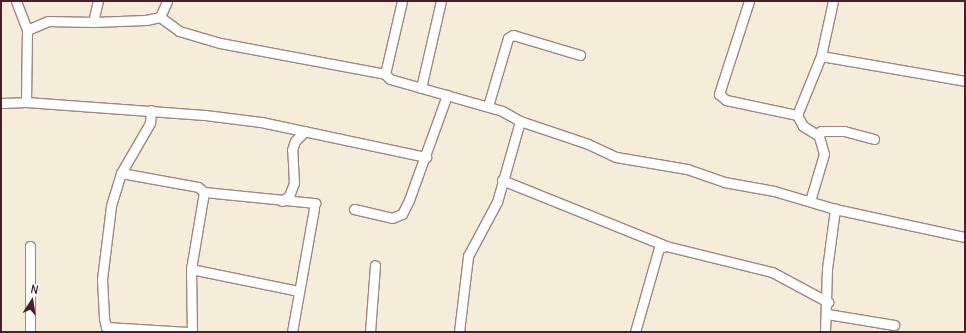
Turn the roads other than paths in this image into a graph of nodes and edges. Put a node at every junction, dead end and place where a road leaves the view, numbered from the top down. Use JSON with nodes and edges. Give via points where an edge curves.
{"nodes":[{"id":1,"x":16,"y":1,"type":"edge"},
{"id":2,"x":98,"y":1,"type":"edge"},
{"id":3,"x":167,"y":1,"type":"edge"},
{"id":4,"x":402,"y":1,"type":"edge"},
{"id":5,"x":441,"y":1,"type":"edge"},
{"id":6,"x":749,"y":1,"type":"edge"},
{"id":7,"x":833,"y":1,"type":"edge"},
{"id":8,"x":160,"y":17,"type":"junction"},
{"id":9,"x":93,"y":22,"type":"junction"},
{"id":10,"x":27,"y":30,"type":"junction"},
{"id":11,"x":580,"y":55,"type":"dead end"},
{"id":12,"x":821,"y":56,"type":"junction"},
{"id":13,"x":385,"y":74,"type":"junction"},
{"id":14,"x":965,"y":81,"type":"edge"},
{"id":15,"x":421,"y":88,"type":"junction"},
{"id":16,"x":447,"y":94,"type":"junction"},
{"id":17,"x":26,"y":102,"type":"junction"},
{"id":18,"x":1,"y":103,"type":"edge"},
{"id":19,"x":488,"y":106,"type":"junction"},
{"id":20,"x":151,"y":110,"type":"junction"},
{"id":21,"x":796,"y":115,"type":"junction"},
{"id":22,"x":520,"y":121,"type":"junction"},
{"id":23,"x":305,"y":131,"type":"junction"},
{"id":24,"x":819,"y":136,"type":"junction"},
{"id":25,"x":874,"y":139,"type":"dead end"},
{"id":26,"x":426,"y":157,"type":"junction"},
{"id":27,"x":121,"y":173,"type":"junction"},
{"id":28,"x":502,"y":180,"type":"junction"},
{"id":29,"x":204,"y":192,"type":"junction"},
{"id":30,"x":282,"y":201,"type":"junction"},
{"id":31,"x":810,"y":201,"type":"junction"},
{"id":32,"x":354,"y":209,"type":"dead end"},
{"id":33,"x":835,"y":209,"type":"junction"},
{"id":34,"x":965,"y":237,"type":"edge"},
{"id":35,"x":30,"y":246,"type":"dead end"},
{"id":36,"x":666,"y":246,"type":"junction"},
{"id":37,"x":375,"y":266,"type":"dead end"},
{"id":38,"x":191,"y":269,"type":"junction"},
{"id":39,"x":298,"y":291,"type":"junction"},
{"id":40,"x":828,"y":302,"type":"junction"},
{"id":41,"x":826,"y":314,"type":"junction"},
{"id":42,"x":894,"y":326,"type":"dead end"},
{"id":43,"x":106,"y":329,"type":"edge"},
{"id":44,"x":30,"y":332,"type":"edge"},
{"id":45,"x":188,"y":332,"type":"edge"},
{"id":46,"x":192,"y":332,"type":"edge"},
{"id":47,"x":292,"y":332,"type":"edge"},
{"id":48,"x":370,"y":332,"type":"edge"},
{"id":49,"x":460,"y":332,"type":"edge"},
{"id":50,"x":635,"y":332,"type":"edge"},
{"id":51,"x":825,"y":332,"type":"edge"}],
"edges":[{"from":1,"to":10,"type":"street"},
{"from":2,"to":9,"type":"street"},
{"from":3,"to":8,"type":"street"},
{"from":4,"to":13,"type":"street"},
{"from":5,"to":15,"type":"street"},
{"from":6,"to":21,"type":"street","via":[[719,94],[726,100]]},
{"from":7,"to":12,"type":"street"},
{"from":8,"to":9,"type":"street"},
{"from":8,"to":13,"type":"street","via":[[179,31],[220,43]]},
{"from":9,"to":10,"type":"street","via":[[48,21]]},
{"from":10,"to":17,"type":"street"},
{"from":11,"to":19,"type":"street","via":[[513,35],[508,38]]},
{"from":12,"to":14,"type":"street"},
{"from":12,"to":21,"type":"street"},
{"from":13,"to":15,"type":"street","via":[[390,79]]},
{"from":15,"to":16,"type":"street"},
{"from":16,"to":19,"type":"street"},
{"from":16,"to":26,"type":"street"},
{"from":17,"to":18,"type":"street"},
{"from":17,"to":20,"type":"street"},
{"from":19,"to":22,"type":"street"},
{"from":20,"to":23,"type":"street","via":[[212,116]]},
{"from":20,"to":27,"type":"street","via":[[150,123]]},
{"from":21,"to":24,"type":"street","via":[[803,126]]},
{"from":22,"to":28,"type":"street"},
{"from":22,"to":31,"type":"street","via":[[588,144],[616,157],[687,169],[718,181],[774,191]]},
{"from":23,"to":26,"type":"street"},
{"from":23,"to":30,"type":"street","via":[[292,150],[294,183],[289,196]]},
{"from":24,"to":25,"type":"street","via":[[824,130],[844,131]]},
{"from":24,"to":31,"type":"street","via":[[824,154]]},
{"from":26,"to":32,"type":"street","via":[[402,214],[392,218]]},
{"from":27,"to":29,"type":"street","via":[[198,187]]},
{"from":27,"to":43,"type":"street","via":[[106,233],[102,278],[102,306]]},
{"from":28,"to":36,"type":"street"},
{"from":28,"to":49,"type":"street","via":[[497,202],[466,265]]},
{"from":29,"to":30,"type":"street"},
{"from":29,"to":38,"type":"street"},
{"from":30,"to":39,"type":"street","via":[[314,205]]},
{"from":31,"to":33,"type":"street"},
{"from":33,"to":34,"type":"street"},
{"from":33,"to":40,"type":"street","via":[[828,269]]},
{"from":35,"to":44,"type":"street"},
{"from":36,"to":40,"type":"street","via":[[772,272]]},
{"from":36,"to":50,"type":"street","via":[[659,248]]},
{"from":37,"to":48,"type":"street"},
{"from":38,"to":39,"type":"street"},
{"from":38,"to":46,"type":"street"},
{"from":39,"to":47,"type":"street"},
{"from":40,"to":41,"type":"street"},
{"from":41,"to":42,"type":"street"},
{"from":41,"to":51,"type":"street"},
{"from":43,"to":45,"type":"street"}]}
